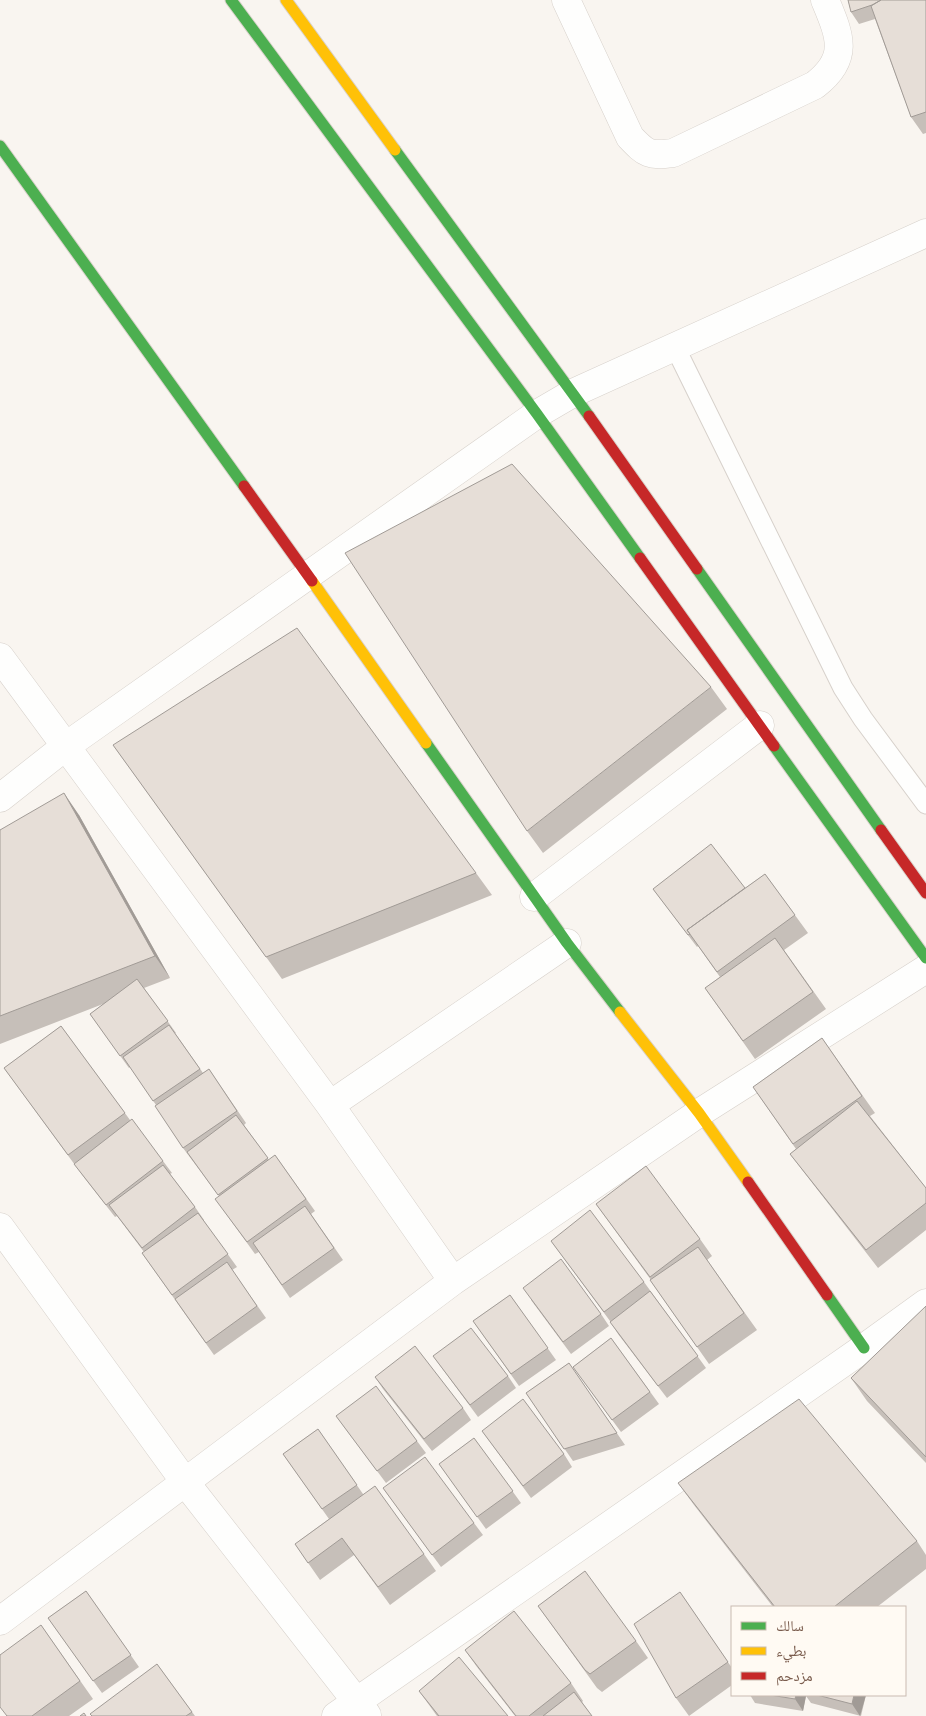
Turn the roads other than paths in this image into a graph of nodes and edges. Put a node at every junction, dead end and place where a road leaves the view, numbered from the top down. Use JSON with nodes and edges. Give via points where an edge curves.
{"nodes":[{"id":1,"x":231,"y":0,"type":"edge"},
{"id":2,"x":286,"y":0,"type":"edge"},
{"id":3,"x":566,"y":0,"type":"edge"},
{"id":4,"x":825,"y":0,"type":"edge"},
{"id":5,"x":0,"y":146,"type":"edge"},
{"id":6,"x":926,"y":233,"type":"edge"},
{"id":7,"x":675,"y":347,"type":"junction"},
{"id":8,"x":573,"y":393,"type":"junction"},
{"id":9,"x":537,"y":414,"type":"junction"},
{"id":10,"x":308,"y":574,"type":"junction"},
{"id":11,"x":0,"y":657,"type":"edge"},
{"id":12,"x":760,"y":725,"type":"junction"},
{"id":13,"x":66,"y":746,"type":"junction"},
{"id":14,"x":0,"y":798,"type":"edge"},
{"id":15,"x":926,"y":804,"type":"edge"},
{"id":16,"x":926,"y":893,"type":"edge"},
{"id":17,"x":534,"y":896,"type":"junction"},
{"id":18,"x":567,"y":943,"type":"junction"},
{"id":19,"x":926,"y":958,"type":"edge"},
{"id":20,"x":926,"y":969,"type":"edge"},
{"id":21,"x":330,"y":1105,"type":"junction"},
{"id":22,"x":699,"y":1113,"type":"junction"},
{"id":23,"x":0,"y":1227,"type":"edge"},
{"id":24,"x":453,"y":1280,"type":"junction"},
{"id":25,"x":926,"y":1303,"type":"edge"},
{"id":26,"x":864,"y":1348,"type":"junction"},
{"id":27,"x":185,"y":1482,"type":"junction"},
{"id":28,"x":0,"y":1621,"type":"edge"},
{"id":29,"x":353,"y":1711,"type":"edge"}],
"edges":[{"from":1,"to":9,"type":"street"},
{"from":2,"to":8,"type":"street"},
{"from":3,"to":4,"type":"street","via":[[630,137],[654,156],[673,153],[824,78],[835,65],[839,45]]},
{"from":5,"to":10,"type":"street"},
{"from":6,"to":7,"type":"street"},
{"from":7,"to":8,"type":"street"},
{"from":7,"to":15,"type":"lane","via":[[843,688]]},
{"from":8,"to":9,"type":"street"},
{"from":8,"to":16,"type":"street"},
{"from":9,"to":10,"type":"street"},
{"from":9,"to":12,"type":"street"},
{"from":10,"to":13,"type":"street"},
{"from":10,"to":17,"type":"street"},
{"from":11,"to":13,"type":"street"},
{"from":12,"to":17,"type":"street"},
{"from":12,"to":19,"type":"street"},
{"from":13,"to":14,"type":"street"},
{"from":13,"to":21,"type":"street"},
{"from":17,"to":18,"type":"street"},
{"from":18,"to":21,"type":"street"},
{"from":18,"to":22,"type":"street"},
{"from":20,"to":22,"type":"street"},
{"from":21,"to":24,"type":"street"},
{"from":22,"to":24,"type":"street"},
{"from":22,"to":26,"type":"street"},
{"from":23,"to":27,"type":"street"},
{"from":24,"to":27,"type":"street"},
{"from":25,"to":26,"type":"street"},
{"from":26,"to":29,"type":"street"},
{"from":27,"to":28,"type":"street"},
{"from":27,"to":29,"type":"street"}]}
